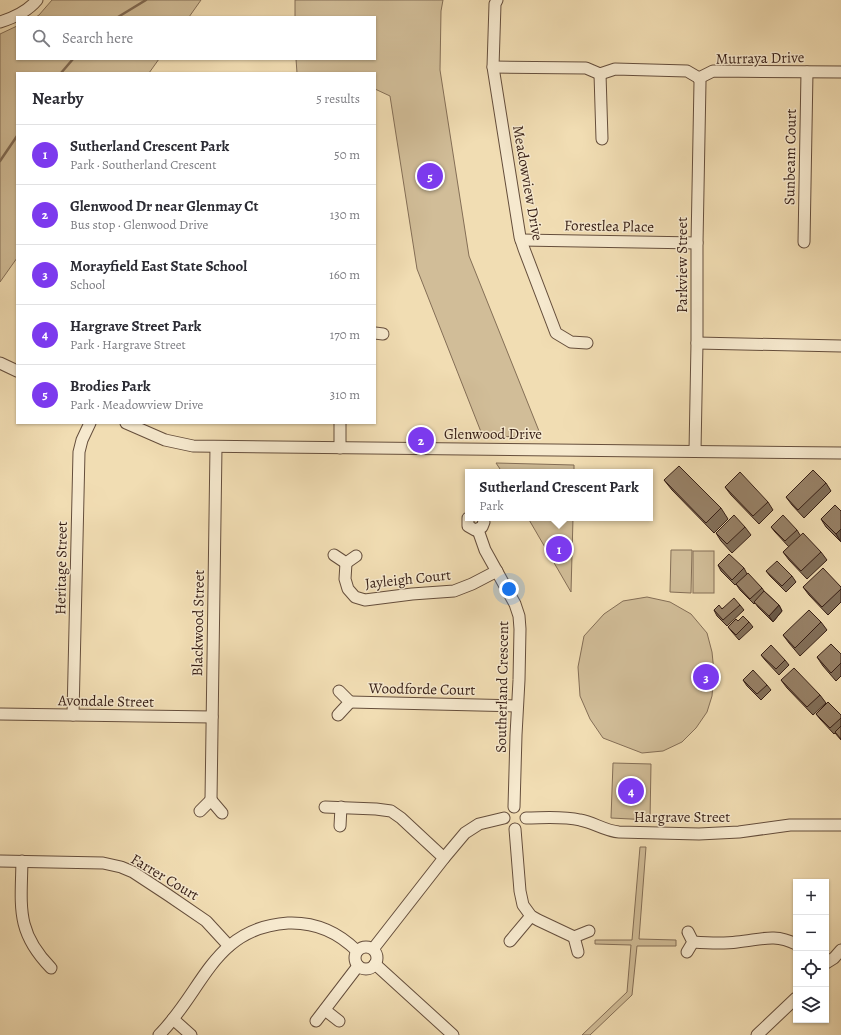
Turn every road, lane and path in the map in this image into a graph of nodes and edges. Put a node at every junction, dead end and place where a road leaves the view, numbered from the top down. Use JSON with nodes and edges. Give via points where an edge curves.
{"nodes":[{"id":1,"x":37,"y":0,"type":"edge"},
{"id":2,"x":497,"y":0,"type":"edge"},
{"id":3,"x":0,"y":22,"type":"edge"},
{"id":4,"x":494,"y":67,"type":"junction"},
{"id":5,"x":807,"y":72,"type":"junction"},
{"id":6,"x":841,"y":72,"type":"edge"},
{"id":7,"x":600,"y":74,"type":"junction"},
{"id":8,"x":699,"y":78,"type":"junction"},
{"id":9,"x":602,"y":139,"type":"dead end"},
{"id":10,"x":521,"y":240,"type":"junction"},
{"id":11,"x":697,"y":242,"type":"junction"},
{"id":12,"x":804,"y":242,"type":"dead end"},
{"id":13,"x":587,"y":343,"type":"dead end"},
{"id":14,"x":698,"y":343,"type":"junction"},
{"id":15,"x":841,"y":346,"type":"edge"},
{"id":16,"x":0,"y":364,"type":"edge"},
{"id":17,"x":16,"y":372,"type":"edge"},
{"id":18,"x":90,"y":424,"type":"edge"},
{"id":19,"x":128,"y":424,"type":"edge"},
{"id":20,"x":340,"y":424,"type":"edge"},
{"id":21,"x":216,"y":447,"type":"junction"},
{"id":22,"x":340,"y":448,"type":"junction"},
{"id":23,"x":695,"y":451,"type":"junction"},
{"id":24,"x":841,"y":453,"type":"edge"},
{"id":25,"x":467,"y":521,"type":"edge"},
{"id":26,"x":483,"y":521,"type":"edge"},
{"id":27,"x":478,"y":530,"type":"junction"},
{"id":28,"x":334,"y":555,"type":"dead end"},
{"id":29,"x":356,"y":556,"type":"dead end"},
{"id":30,"x":346,"y":564,"type":"junction"},
{"id":31,"x":497,"y":571,"type":"junction"},
{"id":32,"x":338,"y":690,"type":"dead end"},
{"id":33,"x":350,"y":702,"type":"junction"},
{"id":34,"x":518,"y":706,"type":"junction"},
{"id":35,"x":0,"y":714,"type":"edge"},
{"id":36,"x":74,"y":715,"type":"junction"},
{"id":37,"x":338,"y":715,"type":"dead end"},
{"id":38,"x":212,"y":717,"type":"junction"},
{"id":39,"x":211,"y":800,"type":"junction"},
{"id":40,"x":325,"y":807,"type":"dead end"},
{"id":41,"x":341,"y":807,"type":"junction"},
{"id":42,"x":514,"y":807,"type":"junction"},
{"id":43,"x":200,"y":811,"type":"dead end"},
{"id":44,"x":222,"y":813,"type":"dead end"},
{"id":45,"x":504,"y":818,"type":"junction"},
{"id":46,"x":526,"y":818,"type":"junction"},
{"id":47,"x":841,"y":825,"type":"edge"},
{"id":48,"x":340,"y":826,"type":"dead end"},
{"id":49,"x":515,"y":829,"type":"junction"},
{"id":50,"x":444,"y":858,"type":"junction"},
{"id":51,"x":0,"y":861,"type":"edge"},
{"id":52,"x":22,"y":862,"type":"junction"},
{"id":53,"x":531,"y":916,"type":"junction"},
{"id":54,"x":589,"y":931,"type":"dead end"},
{"id":55,"x":688,"y":932,"type":"dead end"},
{"id":56,"x":574,"y":937,"type":"junction"},
{"id":57,"x":510,"y":941,"type":"dead end"},
{"id":58,"x":693,"y":942,"type":"junction"},
{"id":59,"x":793,"y":943,"type":"edge"},
{"id":60,"x":229,"y":946,"type":"junction"},
{"id":61,"x":373,"y":949,"type":"junction"},
{"id":62,"x":357,"y":950,"type":"junction"},
{"id":63,"x":841,"y":950,"type":"edge"},
{"id":64,"x":578,"y":952,"type":"dead end"},
{"id":65,"x":687,"y":952,"type":"dead end"},
{"id":66,"x":829,"y":961,"type":"edge"},
{"id":67,"x":375,"y":964,"type":"junction"},
{"id":68,"x":358,"y":966,"type":"junction"},
{"id":69,"x":51,"y":968,"type":"dead end"},
{"id":70,"x":793,"y":1001,"type":"edge"},
{"id":71,"x":325,"y":1010,"type":"junction"},
{"id":72,"x":173,"y":1019,"type":"junction"},
{"id":73,"x":316,"y":1021,"type":"dead end"},
{"id":74,"x":339,"y":1021,"type":"dead end"},
{"id":75,"x":159,"y":1035,"type":"edge"},
{"id":76,"x":191,"y":1035,"type":"edge"},
{"id":77,"x":453,"y":1035,"type":"edge"},
{"id":78,"x":757,"y":1035,"type":"edge"}],
"edges":[{"from":1,"to":3,"type":"street","via":[[14,17]]},
{"from":2,"to":4,"type":"street","name":"Meadowview Drive"},
{"from":4,"to":7,"type":"street","via":[[586,68]]},
{"from":4,"to":10,"type":"street","name":"Meadowview Drive"},
{"from":5,"to":6,"type":"street","name":"Murraya Drive"},
{"from":5,"to":8,"type":"street","name":"Murraya Drive","via":[[713,71]]},
{"from":5,"to":12,"type":"street","name":"Sunbeam Court"},
{"from":7,"to":8,"type":"street","name":"Murraya Drive","via":[[616,69],[687,71]]},
{"from":7,"to":9,"type":"street"},
{"from":8,"to":11,"type":"street","name":"Parkview Street"},
{"from":10,"to":11,"type":"street","name":"Forestlea Place"},
{"from":10,"to":13,"type":"street","name":"Meadowview Drive","via":[[556,333],[571,342]]},
{"from":11,"to":14,"type":"street","name":"Parkview Street"},
{"from":14,"to":15,"type":"street"},
{"from":14,"to":23,"type":"street","name":"Parkview Street"},
{"from":16,"to":17,"type":"street"},
{"from":18,"to":36,"type":"street","name":"Heritage Street","via":[[79,452]]},
{"from":19,"to":21,"type":"street","name":"Glenwood Drive","via":[[174,443]]},
{"from":20,"to":22,"type":"street"},
{"from":21,"to":22,"type":"street","name":"Glenwood Drive"},
{"from":21,"to":38,"type":"street","name":"Blackwood Street"},
{"from":22,"to":23,"type":"street","name":"Glenwood Drive"},
{"from":23,"to":24,"type":"street","name":"Glenwood Drive"},
{"from":25,"to":27,"type":"street","name":"Southerland Crescent","via":[[470,528]]},
{"from":26,"to":27,"type":"street","via":[[484,525]]},
{"from":27,"to":31,"type":"street","name":"Southerland Crescent"},
{"from":28,"to":30,"type":"street","name":"Jayleigh Court"},
{"from":29,"to":30,"type":"street","name":"Jayleigh Court"},
{"from":30,"to":31,"type":"street","name":"Jayleigh Court","via":[[345,579],[348,589],[355,597],[365,600],[454,591]]},
{"from":31,"to":34,"type":"street","name":"Southerland Crescent","via":[[519,616]]},
{"from":32,"to":33,"type":"street","name":"Woodforde Court"},
{"from":33,"to":34,"type":"street","name":"Woodforde Court"},
{"from":33,"to":37,"type":"street","name":"Woodforde Court"},
{"from":34,"to":42,"type":"street","name":"Southerland Crescent"},
{"from":35,"to":36,"type":"street","name":"Avondale Street"},
{"from":36,"to":38,"type":"street","name":"Avondale Street"},
{"from":38,"to":39,"type":"street","name":"Blackwood Street"},
{"from":39,"to":43,"type":"street"},
{"from":39,"to":44,"type":"street"},
{"from":40,"to":41,"type":"street"},
{"from":41,"to":48,"type":"street"},
{"from":41,"to":50,"type":"street","via":[[391,811]]},
{"from":42,"to":45,"type":"street","via":[[505,812]]},
{"from":42,"to":46,"type":"street","via":[[521,809]]},
{"from":45,"to":49,"type":"street","via":[[508,827]]},
{"from":45,"to":50,"type":"street","via":[[472,828],[458,840]]},
{"from":46,"to":47,"type":"street","name":"Hargrave Street","via":[[572,818],[619,832],[739,832],[790,826]]},
{"from":46,"to":49,"type":"street","via":[[524,824]]},
{"from":49,"to":53,"type":"street","via":[[521,899]]},
{"from":50,"to":61,"type":"street"},
{"from":51,"to":52,"type":"street","name":"Farrer Court"},
{"from":52,"to":60,"type":"street","name":"Farrer Court","via":[[103,863],[121,867],[133,872],[206,921]]},
{"from":52,"to":69,"type":"street","via":[[24,929],[39,956]]},
{"from":53,"to":56,"type":"street"},
{"from":53,"to":57,"type":"street"},
{"from":54,"to":56,"type":"street"},
{"from":55,"to":58,"type":"street"},
{"from":56,"to":64,"type":"street"},
{"from":58,"to":59,"type":"street","via":[[738,942],[773,937]]},
{"from":58,"to":65,"type":"street"},
{"from":60,"to":62,"type":"street","via":[[255,930],[294,923],[320,927],[332,932]]},
{"from":60,"to":72,"type":"street"},
{"from":61,"to":62,"type":"street","via":[[363,947]]},
{"from":61,"to":67,"type":"street","via":[[377,955]]},
{"from":62,"to":68,"type":"street","via":[[354,957]]},
{"from":63,"to":66,"type":"street"},
{"from":67,"to":68,"type":"street","via":[[365,969]]},
{"from":67,"to":77,"type":"street"},
{"from":68,"to":71,"type":"street"},
{"from":70,"to":78,"type":"street"},
{"from":71,"to":73,"type":"street"},
{"from":71,"to":74,"type":"street"},
{"from":72,"to":75,"type":"street"},
{"from":72,"to":76,"type":"street"}]}
